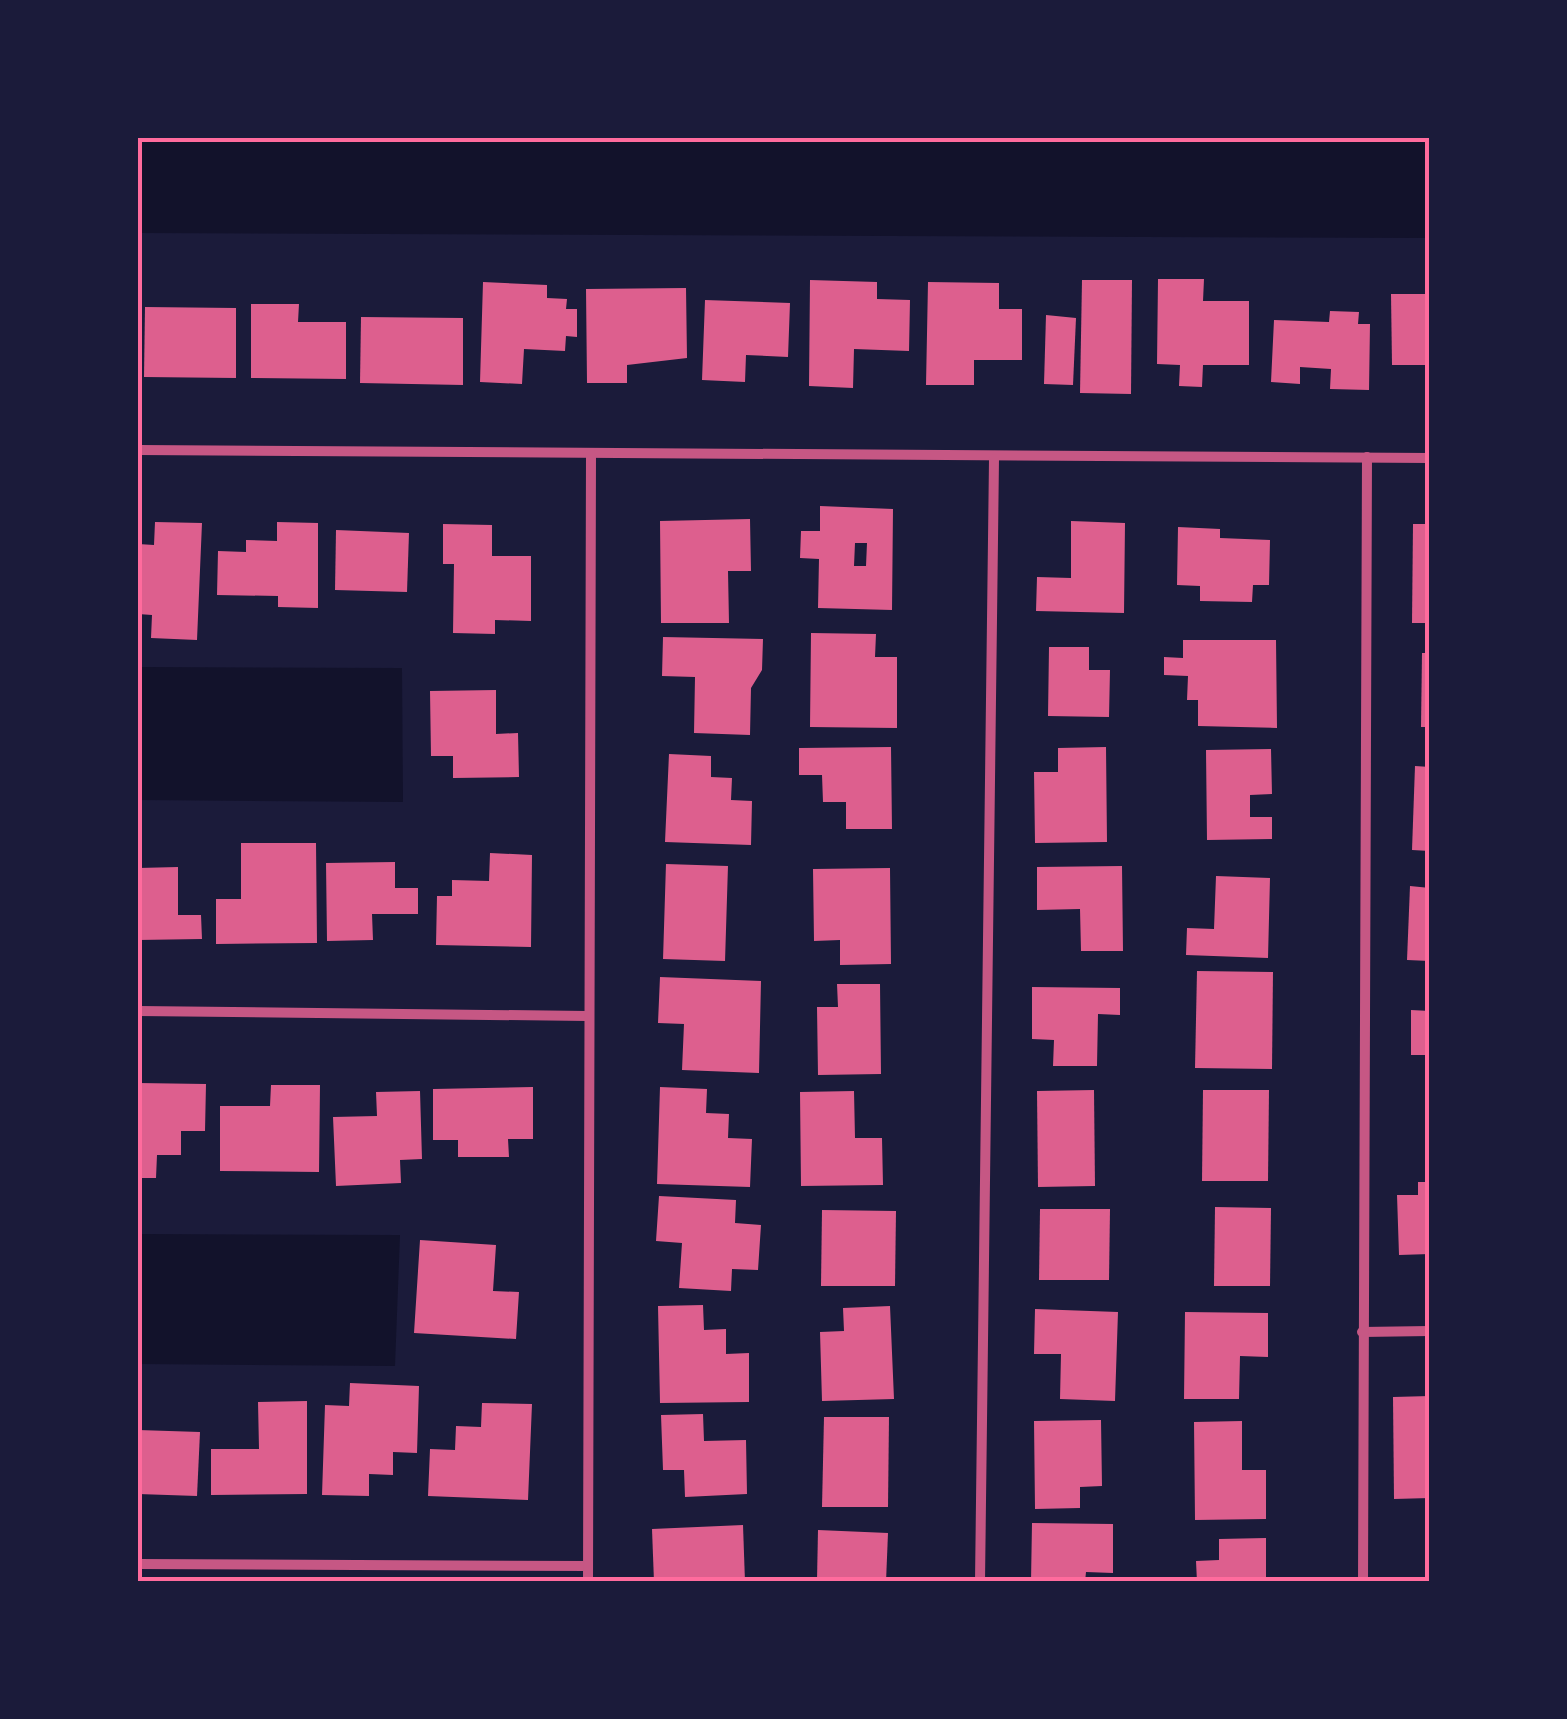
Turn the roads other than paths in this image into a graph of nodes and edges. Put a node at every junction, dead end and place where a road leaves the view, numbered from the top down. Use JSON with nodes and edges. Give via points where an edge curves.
{"nodes":[{"id":1,"x":138,"y":450,"type":"edge"},
{"id":2,"x":591,"y":454,"type":"junction"},
{"id":3,"x":1367,"y":457,"type":"junction"},
{"id":4,"x":994,"y":458,"type":"junction"},
{"id":5,"x":1430,"y":458,"type":"edge"},
{"id":6,"x":138,"y":1011,"type":"edge"},
{"id":7,"x":587,"y":1016,"type":"junction"},
{"id":8,"x":1362,"y":1332,"type":"junction"},
{"id":9,"x":1430,"y":1332,"type":"edge"},
{"id":10,"x":138,"y":1564,"type":"edge"},
{"id":11,"x":588,"y":1566,"type":"junction"},
{"id":12,"x":588,"y":1582,"type":"edge"},
{"id":13,"x":980,"y":1582,"type":"edge"},
{"id":14,"x":1363,"y":1582,"type":"edge"}],
"edges":[{"from":1,"to":2,"type":"street"},
{"from":2,"to":4,"type":"street"},
{"from":2,"to":7,"type":"street"},
{"from":3,"to":4,"type":"street"},
{"from":3,"to":5,"type":"street"},
{"from":3,"to":8,"type":"street"},
{"from":4,"to":13,"type":"street"},
{"from":6,"to":7,"type":"street"},
{"from":7,"to":11,"type":"street"},
{"from":8,"to":9,"type":"street"},
{"from":8,"to":14,"type":"street"},
{"from":10,"to":11,"type":"street"},
{"from":11,"to":12,"type":"street"}]}
